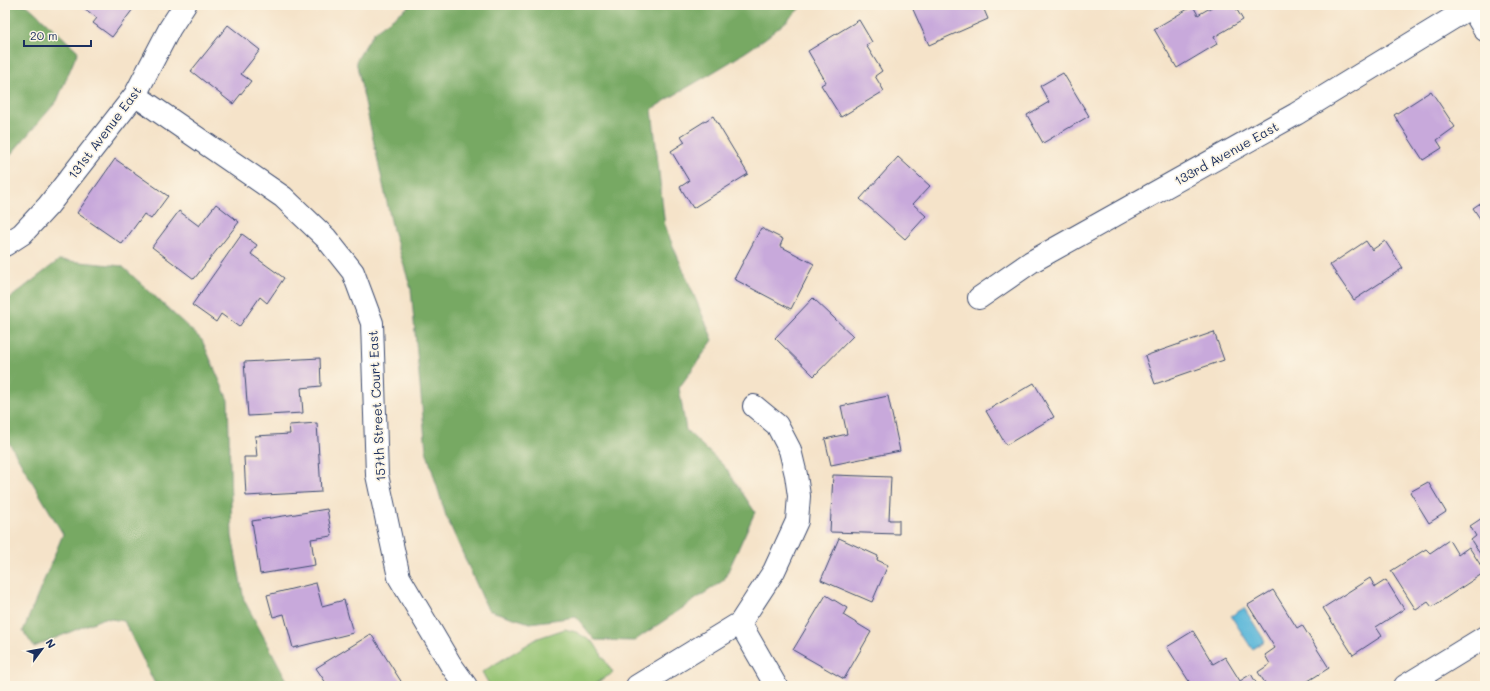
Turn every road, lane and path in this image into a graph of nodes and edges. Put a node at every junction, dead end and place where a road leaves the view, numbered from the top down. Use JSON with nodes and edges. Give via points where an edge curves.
{"nodes":[{"id":1,"x":186,"y":5,"type":"edge"},
{"id":2,"x":1470,"y":6,"type":"edge"},
{"id":3,"x":1485,"y":30,"type":"edge"},
{"id":4,"x":135,"y":95,"type":"junction"},
{"id":5,"x":5,"y":245,"type":"edge"},
{"id":6,"x":979,"y":298,"type":"dead end"},
{"id":7,"x":754,"y":406,"type":"dead end"},
{"id":8,"x":740,"y":624,"type":"junction"},
{"id":9,"x":1485,"y":637,"type":"edge"},
{"id":10,"x":466,"y":686,"type":"edge"},
{"id":11,"x":637,"y":686,"type":"edge"},
{"id":12,"x":776,"y":686,"type":"edge"},
{"id":13,"x":1405,"y":686,"type":"edge"}],
"edges":[{"from":1,"to":4,"type":"street","name":"131st Avenue East","via":[[170,28]]},
{"from":2,"to":3,"type":"street"},
{"from":2,"to":6,"type":"street","name":"133rd Avenue East","via":[[1296,114],[1031,262]]},
{"from":4,"to":5,"type":"street","name":"131st Avenue East","via":[[48,206],[22,234]]},
{"from":4,"to":10,"type":"street","name":"157th Street Court East","via":[[283,197],[326,238],[353,272],[372,324],[377,475],[399,577]]},
{"from":7,"to":8,"type":"street","via":[[777,425],[790,450],[799,496],[797,521],[774,571]]},
{"from":8,"to":11,"type":"street"},
{"from":8,"to":12,"type":"street"},
{"from":9,"to":13,"type":"street"}]}
